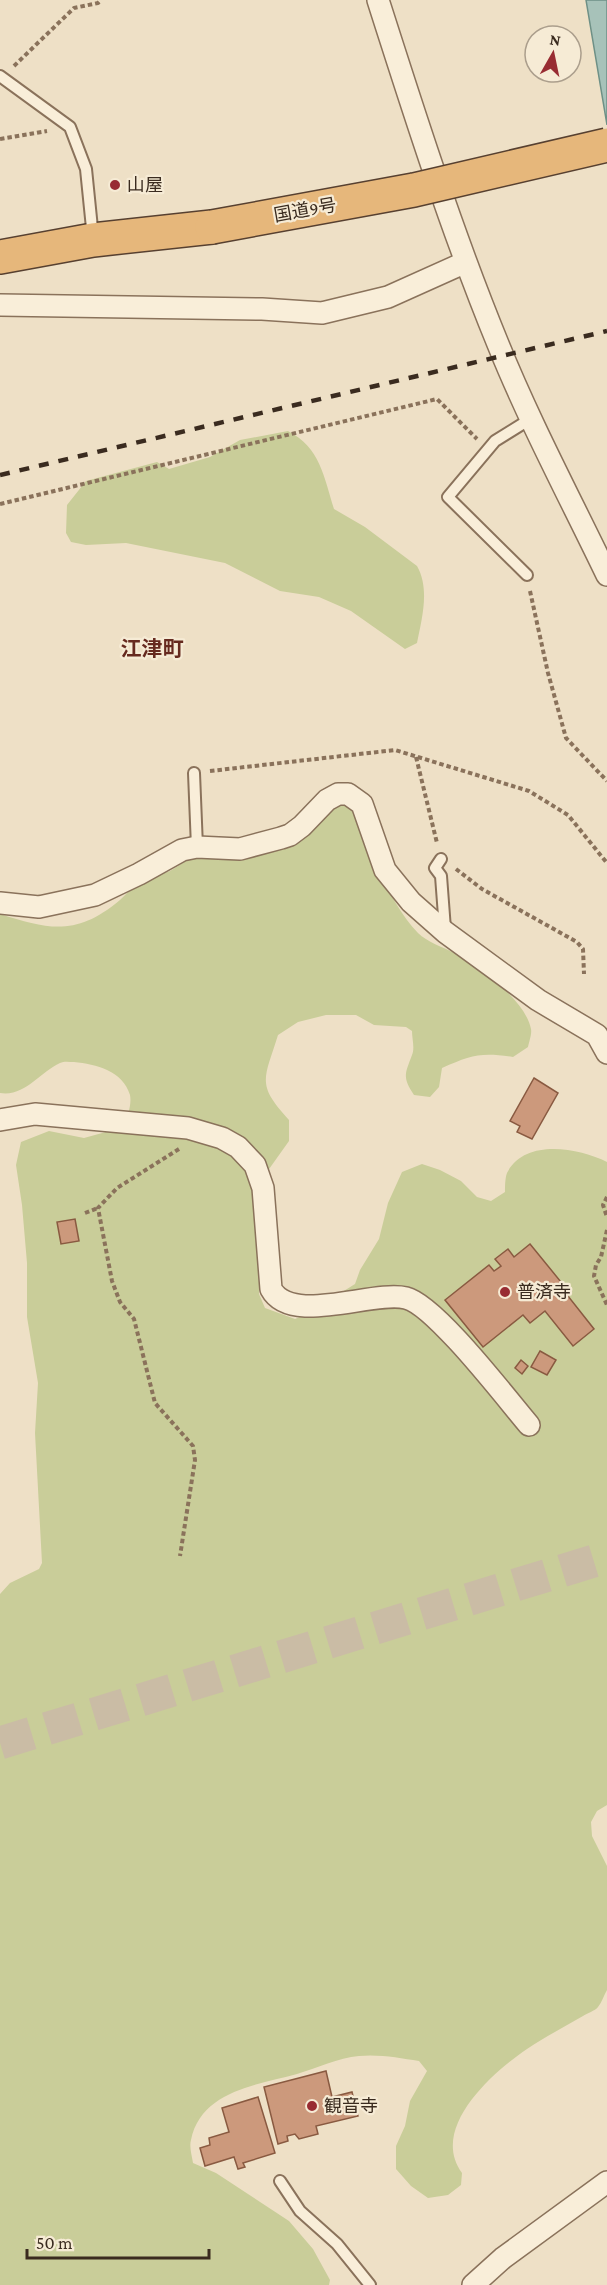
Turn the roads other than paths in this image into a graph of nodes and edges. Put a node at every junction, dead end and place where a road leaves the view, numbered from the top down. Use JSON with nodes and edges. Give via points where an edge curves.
{"nodes":[{"id":1,"x":378,"y":0,"type":"edge"},
{"id":2,"x":1,"y":76,"type":"edge"},
{"id":3,"x":607,"y":145,"type":"edge"},
{"id":4,"x":93,"y":240,"type":"junction"},
{"id":5,"x":0,"y":257,"type":"edge"},
{"id":6,"x":466,"y":262,"type":"junction"},
{"id":7,"x":0,"y":305,"type":"edge"},
{"id":8,"x":532,"y":418,"type":"junction"},
{"id":9,"x":527,"y":575,"type":"road end"},
{"id":10,"x":607,"y":575,"type":"edge"},
{"id":11,"x":194,"y":773,"type":"road end"},
{"id":12,"x":197,"y":847,"type":"junction"},
{"id":13,"x":441,"y":859,"type":"road end"},
{"id":14,"x":0,"y":903,"type":"edge"},
{"id":15,"x":445,"y":932,"type":"junction"},
{"id":16,"x":607,"y":1053,"type":"edge"},
{"id":17,"x":0,"y":1120,"type":"edge"},
{"id":18,"x":529,"y":1425,"type":"dead end"},
{"id":19,"x":280,"y":2181,"type":"dead end"},
{"id":20,"x":607,"y":2182,"type":"edge"},
{"id":21,"x":370,"y":2285,"type":"edge"},
{"id":22,"x":473,"y":2285,"type":"edge"}],
"edges":[{"from":1,"to":6,"type":"street"},
{"from":2,"to":4,"type":"lane","via":[[70,127],[86,169]]},
{"from":3,"to":4,"type":"highway","name":"国道9号","bridge":true,"via":[[414,190],[212,227]]},
{"from":4,"to":5,"type":"highway","name":"国道9号"},
{"from":6,"to":7,"type":"street","via":[[388,297],[322,313]]},
{"from":6,"to":8,"type":"street","via":[[498,346]]},
{"from":8,"to":9,"type":"lane","via":[[495,441],[448,497]]},
{"from":8,"to":10,"type":"street"},
{"from":11,"to":12,"type":"lane"},
{"from":12,"to":14,"type":"street","via":[[182,850],[95,895],[39,907]]},
{"from":12,"to":15,"type":"street","via":[[240,849],[290,835],[327,800],[348,794],[362,804],[385,870],[411,902]]},
{"from":13,"to":15,"type":"lane","via":[[435,868],[441,876]]},
{"from":15,"to":16,"type":"street","via":[[538,1000],[597,1035]]},
{"from":17,"to":18,"type":"street","via":[[35,1114],[188,1128],[238,1147],[255,1166],[264,1188],[271,1289],[276,1299],[315,1306],[397,1297],[412,1300],[435,1316]]},
{"from":19,"to":21,"type":"lane","via":[[300,2211],[337,2244]]},
{"from":20,"to":22,"type":"street","via":[[503,2258]]}]}
